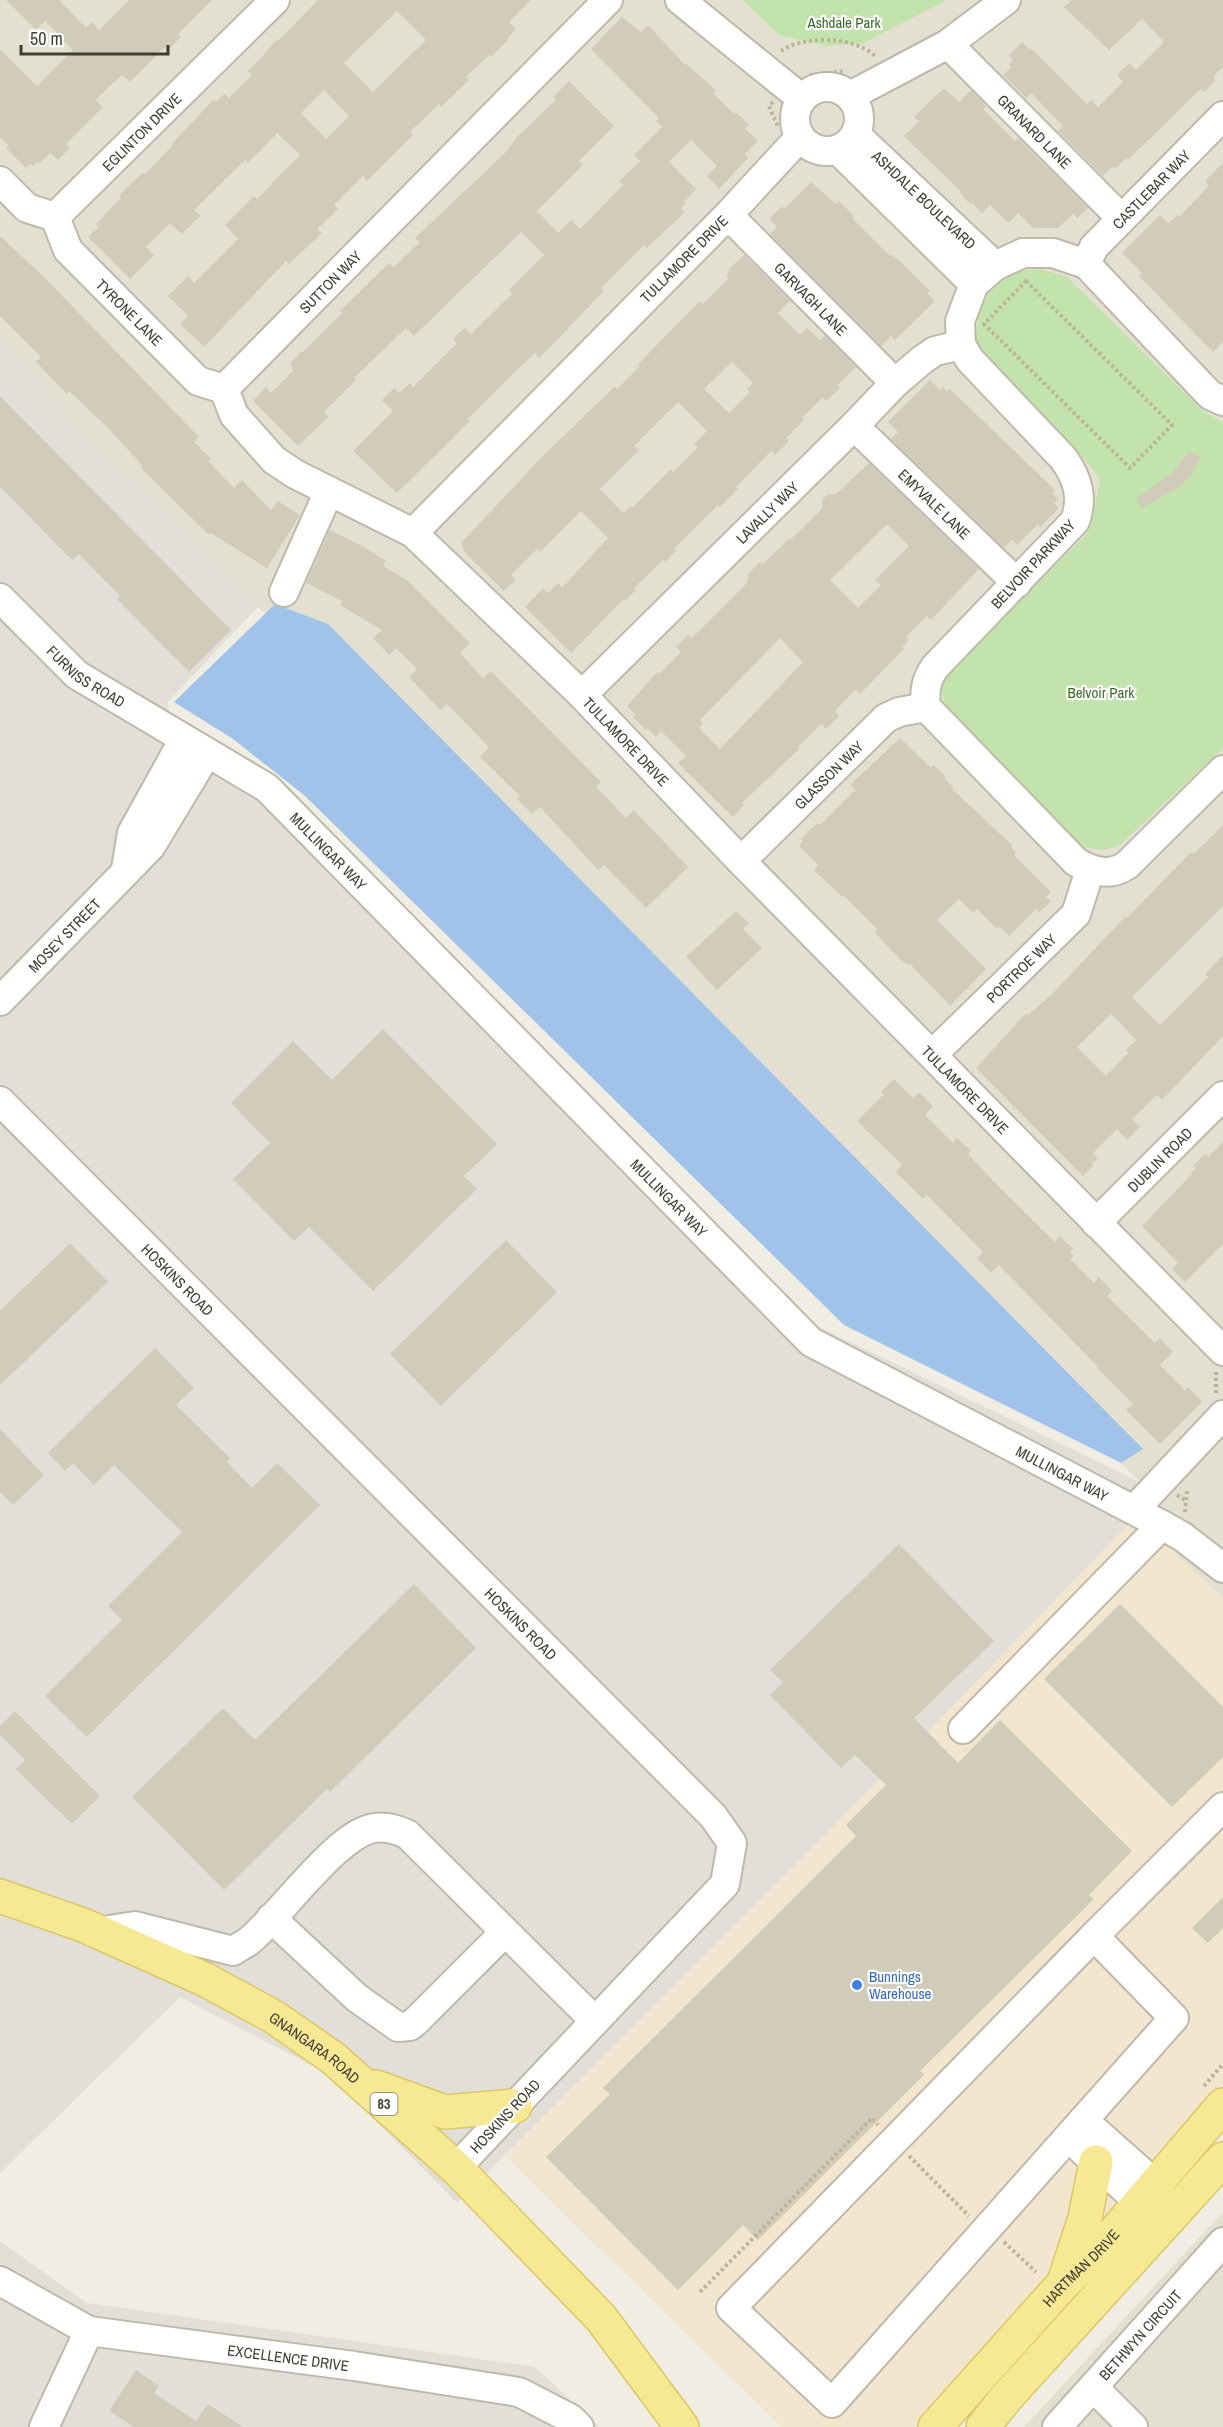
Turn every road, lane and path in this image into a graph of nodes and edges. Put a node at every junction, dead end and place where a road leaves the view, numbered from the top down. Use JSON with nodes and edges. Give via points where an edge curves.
{"nodes":[{"id":1,"x":275,"y":0,"type":"edge"},
{"id":2,"x":608,"y":0,"type":"edge"},
{"id":3,"x":680,"y":0,"type":"edge"},
{"id":4,"x":1006,"y":0,"type":"edge"},
{"id":5,"x":948,"y":44,"type":"junction"},
{"id":6,"x":775,"y":54,"type":"dead end"},
{"id":7,"x":878,"y":59,"type":"dead end"},
{"id":8,"x":850,"y":96,"type":"junction"},
{"id":9,"x":802,"y":99,"type":"junction"},
{"id":10,"x":1223,"y":116,"type":"edge"},
{"id":11,"x":800,"y":137,"type":"junction"},
{"id":12,"x":847,"y":142,"type":"junction"},
{"id":13,"x":0,"y":181,"type":"edge"},
{"id":14,"x":728,"y":215,"type":"junction"},
{"id":15,"x":55,"y":217,"type":"junction"},
{"id":16,"x":1121,"y":218,"type":"junction"},
{"id":17,"x":1086,"y":264,"type":"junction"},
{"id":18,"x":984,"y":275,"type":"junction"},
{"id":19,"x":1026,"y":281,"type":"joint"},
{"id":20,"x":961,"y":345,"type":"junction"},
{"id":21,"x":895,"y":383,"type":"junction"},
{"id":22,"x":224,"y":388,"type":"junction"},
{"id":23,"x":1223,"y":401,"type":"edge"},
{"id":24,"x":854,"y":426,"type":"junction"},
{"id":25,"x":329,"y":491,"type":"junction"},
{"id":26,"x":413,"y":533,"type":"junction"},
{"id":27,"x":1017,"y":583,"type":"junction"},
{"id":28,"x":284,"y":592,"type":"dead end"},
{"id":29,"x":0,"y":598,"type":"edge"},
{"id":30,"x":582,"y":694,"type":"junction"},
{"id":31,"x":926,"y":706,"type":"junction"},
{"id":32,"x":195,"y":746,"type":"junction"},
{"id":33,"x":1223,"y":770,"type":"edge"},
{"id":34,"x":741,"y":861,"type":"junction"},
{"id":35,"x":1090,"y":870,"type":"junction"},
{"id":36,"x":0,"y":1001,"type":"edge"},
{"id":37,"x":933,"y":1054,"type":"junction"},
{"id":38,"x":1223,"y":1096,"type":"edge"},
{"id":39,"x":0,"y":1101,"type":"edge"},
{"id":40,"x":1096,"y":1223,"type":"junction"},
{"id":41,"x":1223,"y":1351,"type":"edge"},
{"id":42,"x":1223,"y":1415,"type":"edge"},
{"id":43,"x":1188,"y":1486,"type":"dead end"},
{"id":44,"x":1134,"y":1510,"type":"junction"},
{"id":45,"x":1175,"y":1522,"type":"junction"},
{"id":46,"x":1223,"y":1568,"type":"edge"},
{"id":47,"x":963,"y":1729,"type":"dead end"},
{"id":48,"x":1223,"y":1807,"type":"edge"},
{"id":49,"x":0,"y":1896,"type":"edge"},
{"id":50,"x":271,"y":1918,"type":"junction"},
{"id":51,"x":97,"y":1932,"type":"junction"},
{"id":52,"x":505,"y":1932,"type":"junction"},
{"id":53,"x":1094,"y":1936,"type":"junction"},
{"id":54,"x":595,"y":2021,"type":"junction"},
{"id":55,"x":357,"y":2080,"type":"junction"},
{"id":56,"x":1223,"y":2105,"type":"edge"},
{"id":57,"x":514,"y":2106,"type":"junction"},
{"id":58,"x":1075,"y":2129,"type":"junction"},
{"id":59,"x":1223,"y":2159,"type":"edge"},
{"id":60,"x":1096,"y":2162,"type":"junction"},
{"id":61,"x":456,"y":2168,"type":"junction"},
{"id":62,"x":1147,"y":2193,"type":"junction"},
{"id":63,"x":1170,"y":2217,"type":"junction"},
{"id":64,"x":1223,"y":2242,"type":"edge"},
{"id":65,"x":0,"y":2281,"type":"edge"},
{"id":66,"x":1063,"y":2284,"type":"junction"},
{"id":67,"x":89,"y":2331,"type":"junction"},
{"id":68,"x":1094,"y":2388,"type":"junction"},
{"id":69,"x":44,"y":2427,"type":"edge"},
{"id":70,"x":579,"y":2427,"type":"edge"},
{"id":71,"x":682,"y":2427,"type":"edge"},
{"id":72,"x":935,"y":2427,"type":"edge"},
{"id":73,"x":983,"y":2427,"type":"edge"},
{"id":74,"x":1058,"y":2427,"type":"edge"},
{"id":75,"x":1133,"y":2427,"type":"edge"}],
"edges":[{"from":1,"to":15,"type":"street","name":"EGLINTON DRIVE"},
{"from":2,"to":22,"type":"street","name":"SUTTON WAY"},
{"from":3,"to":9,"type":"street"},
{"from":4,"to":5,"type":"street"},
{"from":5,"to":8,"type":"street"},
{"from":5,"to":16,"type":"street","name":"GRANARD LANE"},
{"from":6,"to":7,"type":"path","via":[[807,40],[856,45]]},
{"from":8,"to":9,"type":"street","via":[[832,87],[820,87]]},
{"from":8,"to":12,"type":"street","via":[[860,116]]},
{"from":9,"to":11,"type":"street","via":[[795,116]]},
{"from":10,"to":16,"type":"street","name":"CASTLEBAR WAY"},
{"from":11,"to":12,"type":"street","via":[[816,150],[827,152]]},
{"from":11,"to":14,"type":"street","name":"TULLAMORE DRIVE"},
{"from":12,"to":18,"type":"street","name":"ASHDALE BOULEVARD"},
{"from":13,"to":15,"type":"street","via":[[27,208]]},
{"from":14,"to":21,"type":"street","name":"GARVAGH LANE"},
{"from":14,"to":26,"type":"street","name":"TULLAMORE DRIVE"},
{"from":15,"to":22,"type":"street","name":"TYRONE LANE","via":[[68,250],[198,381]]},
{"from":16,"to":17,"type":"street","name":"CASTLEBAR WAY","via":[[1094,247]]},
{"from":17,"to":18,"type":"street","via":[[1053,253],[1023,253]]},
{"from":17,"to":23,"type":"street","via":[[1210,395]]},
{"from":18,"to":20,"type":"street","via":[[960,321]]},
{"from":19,"to":19,"type":"path","via":[[1172,425],[1130,468],[984,324]]},
{"from":20,"to":21,"type":"street","name":"LAVALLY WAY","via":[[935,351]]},
{"from":20,"to":27,"type":"street","name":"BELVOIR PARKWAY","via":[[970,360],[1063,458],[1078,484],[1080,502],[1075,521]]},
{"from":21,"to":24,"type":"street","name":"LAVALLY WAY"},
{"from":22,"to":25,"type":"street","via":[[234,415],[274,460]]},
{"from":24,"to":27,"type":"street","name":"EMYVALE LANE"},
{"from":24,"to":30,"type":"street","name":"LAVALLY WAY"},
{"from":25,"to":26,"type":"street"},
{"from":25,"to":28,"type":"street"},
{"from":26,"to":30,"type":"street","name":"TULLAMORE DRIVE"},
{"from":27,"to":31,"type":"street","name":"BELVOIR PARKWAY","via":[[935,667],[927,678]]},
{"from":29,"to":32,"type":"street","name":"FURNISS ROAD","via":[[76,675]]},
{"from":30,"to":34,"type":"street","name":"TULLAMORE DRIVE"},
{"from":31,"to":34,"type":"street","name":"GLASSON WAY","via":[[886,718]]},
{"from":31,"to":35,"type":"street","via":[[1076,862]]},
{"from":32,"to":36,"type":"street","name":"MOSEY STREET","via":[[151,846]]},
{"from":32,"to":44,"type":"street","name":"MULLINGAR WAY","via":[[267,788],[811,1342]]},
{"from":33,"to":35,"type":"street","via":[[1127,865],[1105,873]]},
{"from":34,"to":37,"type":"street","name":"TULLAMORE DRIVE"},
{"from":35,"to":37,"type":"street","name":"PORTROE WAY","via":[[1076,914]]},
{"from":37,"to":40,"type":"street","name":"TULLAMORE DRIVE"},
{"from":38,"to":40,"type":"street","name":"DUBLIN ROAD"},
{"from":39,"to":54,"type":"street","name":"HOSKINS ROAD","via":[[713,1816],[732,1843],[725,1884]]},
{"from":40,"to":41,"type":"street","name":"TULLAMORE DRIVE"},
{"from":42,"to":44,"type":"street"},
{"from":43,"to":45,"type":"path","via":[[1184,1509]]},
{"from":44,"to":45,"type":"street","name":"MULLINGAR WAY"},
{"from":45,"to":46,"type":"street","name":"MULLINGAR WAY","via":[[1183,1537]]},
{"from":45,"to":47,"type":"street"},
{"from":48,"to":53,"type":"street"},
{"from":49,"to":51,"type":"main road","name":"GNANGARA ROAD","number":"83"},
{"from":50,"to":51,"type":"street","via":[[233,1951],[135,1926]]},
{"from":50,"to":52,"type":"street","via":[[350,1840],[374,1827],[407,1834]]},
{"from":50,"to":52,"type":"street","via":[[357,1998],[398,2027],[410,2026],[417,2020]]},
{"from":51,"to":55,"type":"main road","name":"GNANGARA ROAD","number":"83","via":[[206,1980],[274,2017],[333,2058]]},
{"from":52,"to":54,"type":"street"},
{"from":53,"to":58,"type":"street","via":[[1174,2018]]},
{"from":53,"to":58,"type":"street","via":[[731,2308],[832,2403]]},
{"from":54,"to":57,"type":"street","name":"HOSKINS ROAD"},
{"from":55,"to":57,"type":"main road","via":[[444,2112]]},
{"from":55,"to":61,"type":"main road","name":"GNANGARA ROAD","number":"83"},
{"from":56,"to":62,"type":"main road","name":"HARTMAN DRIVE"},
{"from":57,"to":61,"type":"street","name":"HOSKINS ROAD"},
{"from":58,"to":60,"type":"street"},
{"from":58,"to":62,"type":"street"},
{"from":59,"to":63,"type":"main road"},
{"from":60,"to":62,"type":"street"},
{"from":60,"to":66,"type":"main road","via":[[1085,2218]]},
{"from":61,"to":71,"type":"main road","name":"GNANGARA ROAD","number":"83","via":[[601,2318]]},
{"from":62,"to":63,"type":"street"},
{"from":62,"to":66,"type":"main road","name":"HARTMAN DRIVE","via":[[1102,2247]]},
{"from":63,"to":73,"type":"main road"},
{"from":64,"to":68,"type":"street","name":"BETHWYN CIRCUIT"},
{"from":65,"to":67,"type":"street","name":"EXCELLENCE DRIVE"},
{"from":66,"to":72,"type":"main road","name":"HARTMAN DRIVE"},
{"from":67,"to":69,"type":"street"},
{"from":67,"to":70,"type":"street","name":"EXCELLENCE DRIVE","via":[[519,2392]]},
{"from":68,"to":74,"type":"street","name":"BETHWYN CIRCUIT"},
{"from":68,"to":75,"type":"street"}]}
